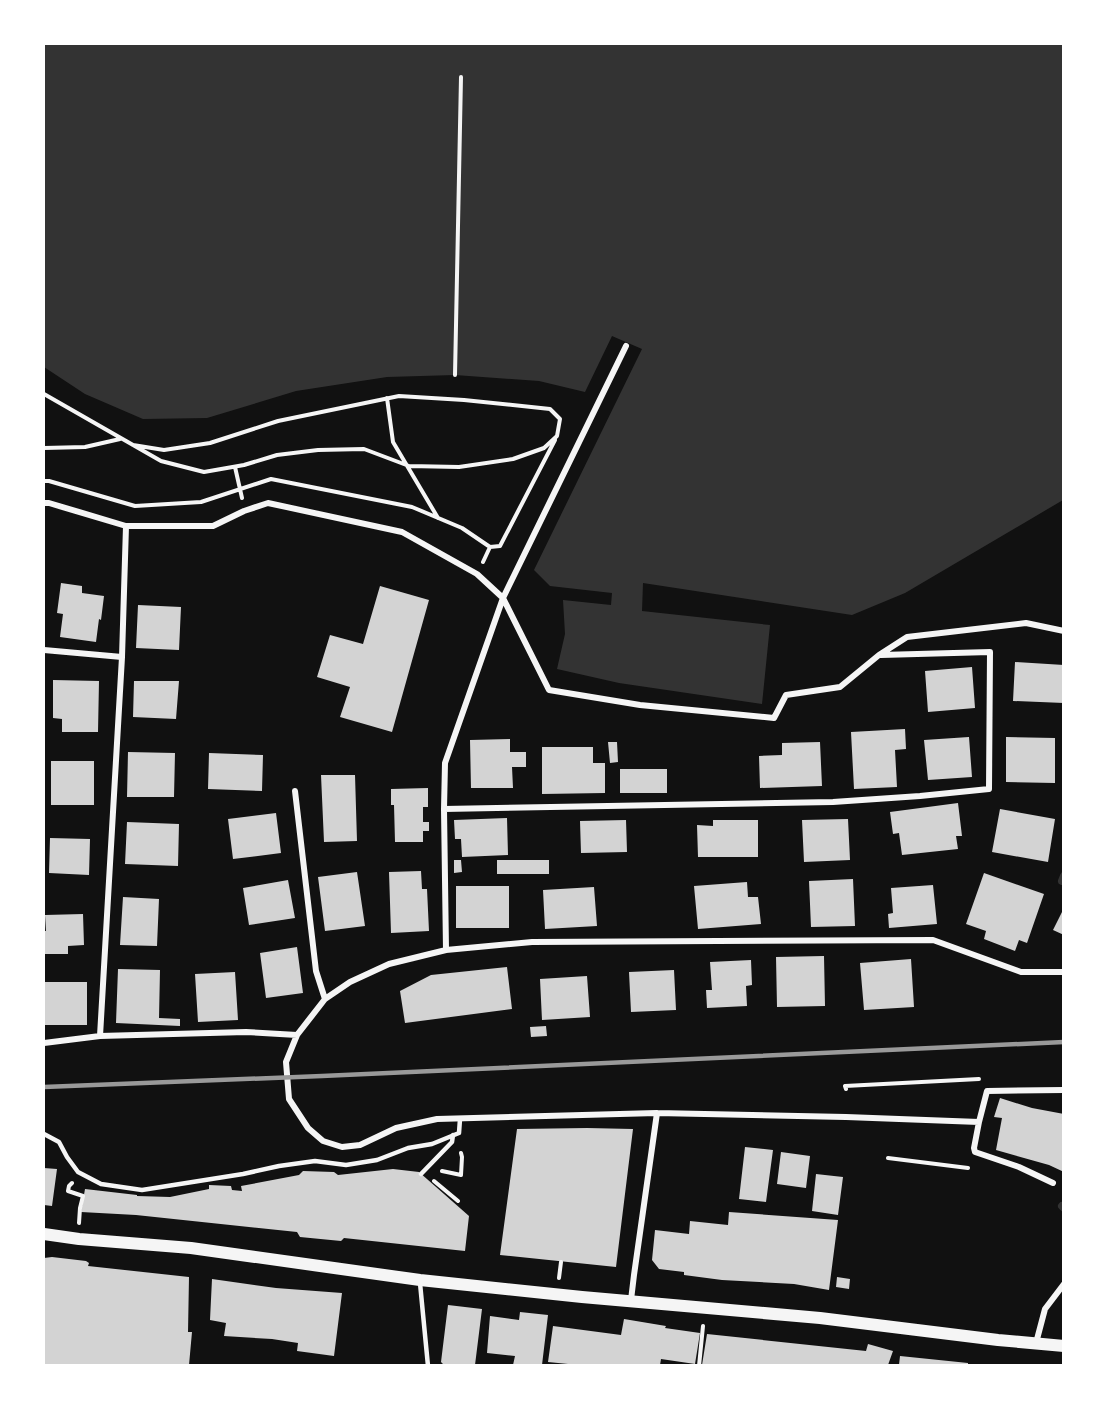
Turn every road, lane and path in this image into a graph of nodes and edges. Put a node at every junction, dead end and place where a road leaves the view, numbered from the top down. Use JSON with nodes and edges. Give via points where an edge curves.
{"nodes":[{"id":1,"x":461,"y":77,"type":"dead end"},
{"id":2,"x":626,"y":346,"type":"dead end"},
{"id":3,"x":455,"y":375,"type":"dead end"},
{"id":4,"x":44,"y":394,"type":"edge"},
{"id":5,"x":387,"y":398,"type":"junction"},
{"id":6,"x":121,"y":438,"type":"junction"},
{"id":7,"x":133,"y":446,"type":"junction"},
{"id":8,"x":44,"y":448,"type":"edge"},
{"id":9,"x":409,"y":466,"type":"junction"},
{"id":10,"x":235,"y":467,"type":"junction"},
{"id":11,"x":49,"y":481,"type":"dead end"},
{"id":12,"x":46,"y":489,"type":"dead end"},
{"id":13,"x":44,"y":503,"type":"edge"},
{"id":14,"x":244,"y":511,"type":"junction"},
{"id":15,"x":438,"y":518,"type":"dead end"},
{"id":16,"x":126,"y":526,"type":"junction"},
{"id":17,"x":503,"y":598,"type":"junction"},
{"id":18,"x":1064,"y":631,"type":"edge"},
{"id":19,"x":44,"y":650,"type":"edge"},
{"id":20,"x":879,"y":655,"type":"junction"},
{"id":21,"x":122,"y":657,"type":"junction"},
{"id":22,"x":295,"y":791,"type":"dead end"},
{"id":23,"x":444,"y":809,"type":"junction"},
{"id":24,"x":446,"y":950,"type":"junction"},
{"id":25,"x":1064,"y":972,"type":"edge"},
{"id":26,"x":325,"y":999,"type":"junction"},
{"id":27,"x":297,"y":1035,"type":"junction"},
{"id":28,"x":100,"y":1036,"type":"junction"},
{"id":29,"x":44,"y":1043,"type":"edge"},
{"id":30,"x":974,"y":1079,"type":"dead end"},
{"id":31,"x":846,"y":1089,"type":"dead end"},
{"id":32,"x":1064,"y":1090,"type":"edge"},
{"id":33,"x":657,"y":1113,"type":"junction"},
{"id":34,"x":460,"y":1119,"type":"junction"},
{"id":35,"x":979,"y":1122,"type":"junction"},
{"id":36,"x":44,"y":1134,"type":"edge"},
{"id":37,"x":453,"y":1135,"type":"junction"},
{"id":38,"x":462,"y":1157,"type":"dead end"},
{"id":39,"x":888,"y":1158,"type":"dead end"},
{"id":40,"x":968,"y":1168,"type":"dead end"},
{"id":41,"x":421,"y":1174,"type":"dead end"},
{"id":42,"x":461,"y":1175,"type":"dead end"},
{"id":43,"x":430,"y":1177,"type":"dead end"},
{"id":44,"x":1053,"y":1183,"type":"dead end"},
{"id":45,"x":69,"y":1186,"type":"dead end"},
{"id":46,"x":458,"y":1201,"type":"dead end"},
{"id":47,"x":80,"y":1208,"type":"dead end"},
{"id":48,"x":44,"y":1234,"type":"edge"},
{"id":49,"x":420,"y":1280,"type":"junction"},
{"id":50,"x":1064,"y":1284,"type":"edge"},
{"id":51,"x":1060,"y":1293,"type":"edge"},
{"id":52,"x":631,"y":1300,"type":"junction"},
{"id":53,"x":702,"y":1334,"type":"dead end"},
{"id":54,"x":1036,"y":1343,"type":"junction"},
{"id":55,"x":1064,"y":1346,"type":"edge"},
{"id":56,"x":428,"y":1365,"type":"edge"},
{"id":57,"x":699,"y":1365,"type":"edge"}],
"edges":[{"from":1,"to":3,"type":"path"},
{"from":2,"to":17,"type":"street"},
{"from":4,"to":6,"type":"path"},
{"from":5,"to":7,"type":"path","via":[[278,421],[210,443],[164,450]]},
{"from":5,"to":9,"type":"path","via":[[393,442]]},
{"from":5,"to":9,"type":"path","via":[[464,399],[550,409],[560,419],[557,436],[544,448],[513,459],[459,467]]},
{"from":6,"to":7,"type":"path"},
{"from":6,"to":8,"type":"path","via":[[84,447]]},
{"from":7,"to":10,"type":"path","via":[[161,461],[204,472]]},
{"from":9,"to":10,"type":"path","via":[[364,449],[277,455]]},
{"from":9,"to":15,"type":"path"},
{"from":10,"to":14,"type":"path"},
{"from":11,"to":12,"type":"path"},
{"from":13,"to":16,"type":"street"},
{"from":14,"to":16,"type":"street","via":[[213,526]]},
{"from":14,"to":17,"type":"street","via":[[268,502],[402,532],[477,574]]},
{"from":16,"to":21,"type":"street"},
{"from":17,"to":20,"type":"street","via":[[549,690],[640,705],[774,718],[786,695],[840,687]]},
{"from":17,"to":23,"type":"street","via":[[444,763]]},
{"from":18,"to":20,"type":"street","via":[[1026,623],[907,637]]},
{"from":19,"to":21,"type":"street"},
{"from":20,"to":23,"type":"street","via":[[990,652],[988,789],[833,802]]},
{"from":21,"to":28,"type":"street"},
{"from":22,"to":26,"type":"street","via":[[316,971]]},
{"from":23,"to":24,"type":"street"},
{"from":24,"to":25,"type":"street","via":[[532,942],[933,940],[1021,972]]},
{"from":24,"to":26,"type":"street","via":[[389,964],[350,981]]},
{"from":26,"to":27,"type":"street"},
{"from":27,"to":28,"type":"street","via":[[246,1032]]},
{"from":27,"to":34,"type":"street","via":[[286,1062],[289,1099],[308,1128],[323,1141],[342,1147],[360,1145],[396,1128],[437,1119]]},
{"from":28,"to":29,"type":"street"},
{"from":30,"to":31,"type":"path","via":[[845,1086]]},
{"from":32,"to":35,"type":"street","via":[[987,1091]]},
{"from":33,"to":34,"type":"street"},
{"from":33,"to":35,"type":"street"},
{"from":33,"to":52,"type":"street"},
{"from":34,"to":37,"type":"lane","via":[[459,1133]]},
{"from":35,"to":44,"type":"street","via":[[975,1152]]},
{"from":36,"to":37,"type":"lane","via":[[58,1142],[78,1172],[101,1184],[142,1190],[315,1161],[346,1165],[377,1160]]},
{"from":37,"to":41,"type":"lane","via":[[452,1142]]},
{"from":38,"to":42,"type":"path"},
{"from":39,"to":40,"type":"path"},
{"from":43,"to":46,"type":"path"},
{"from":45,"to":47,"type":"path","via":[[68,1191],[83,1196]]},
{"from":48,"to":49,"type":"main road","via":[[191,1248]]},
{"from":49,"to":52,"type":"main road"},
{"from":49,"to":56,"type":"lane"},
{"from":50,"to":51,"type":"street"},
{"from":51,"to":54,"type":"street","via":[[1045,1309]]},
{"from":52,"to":54,"type":"main road"},
{"from":53,"to":57,"type":"path"},
{"from":54,"to":55,"type":"main road"}]}
